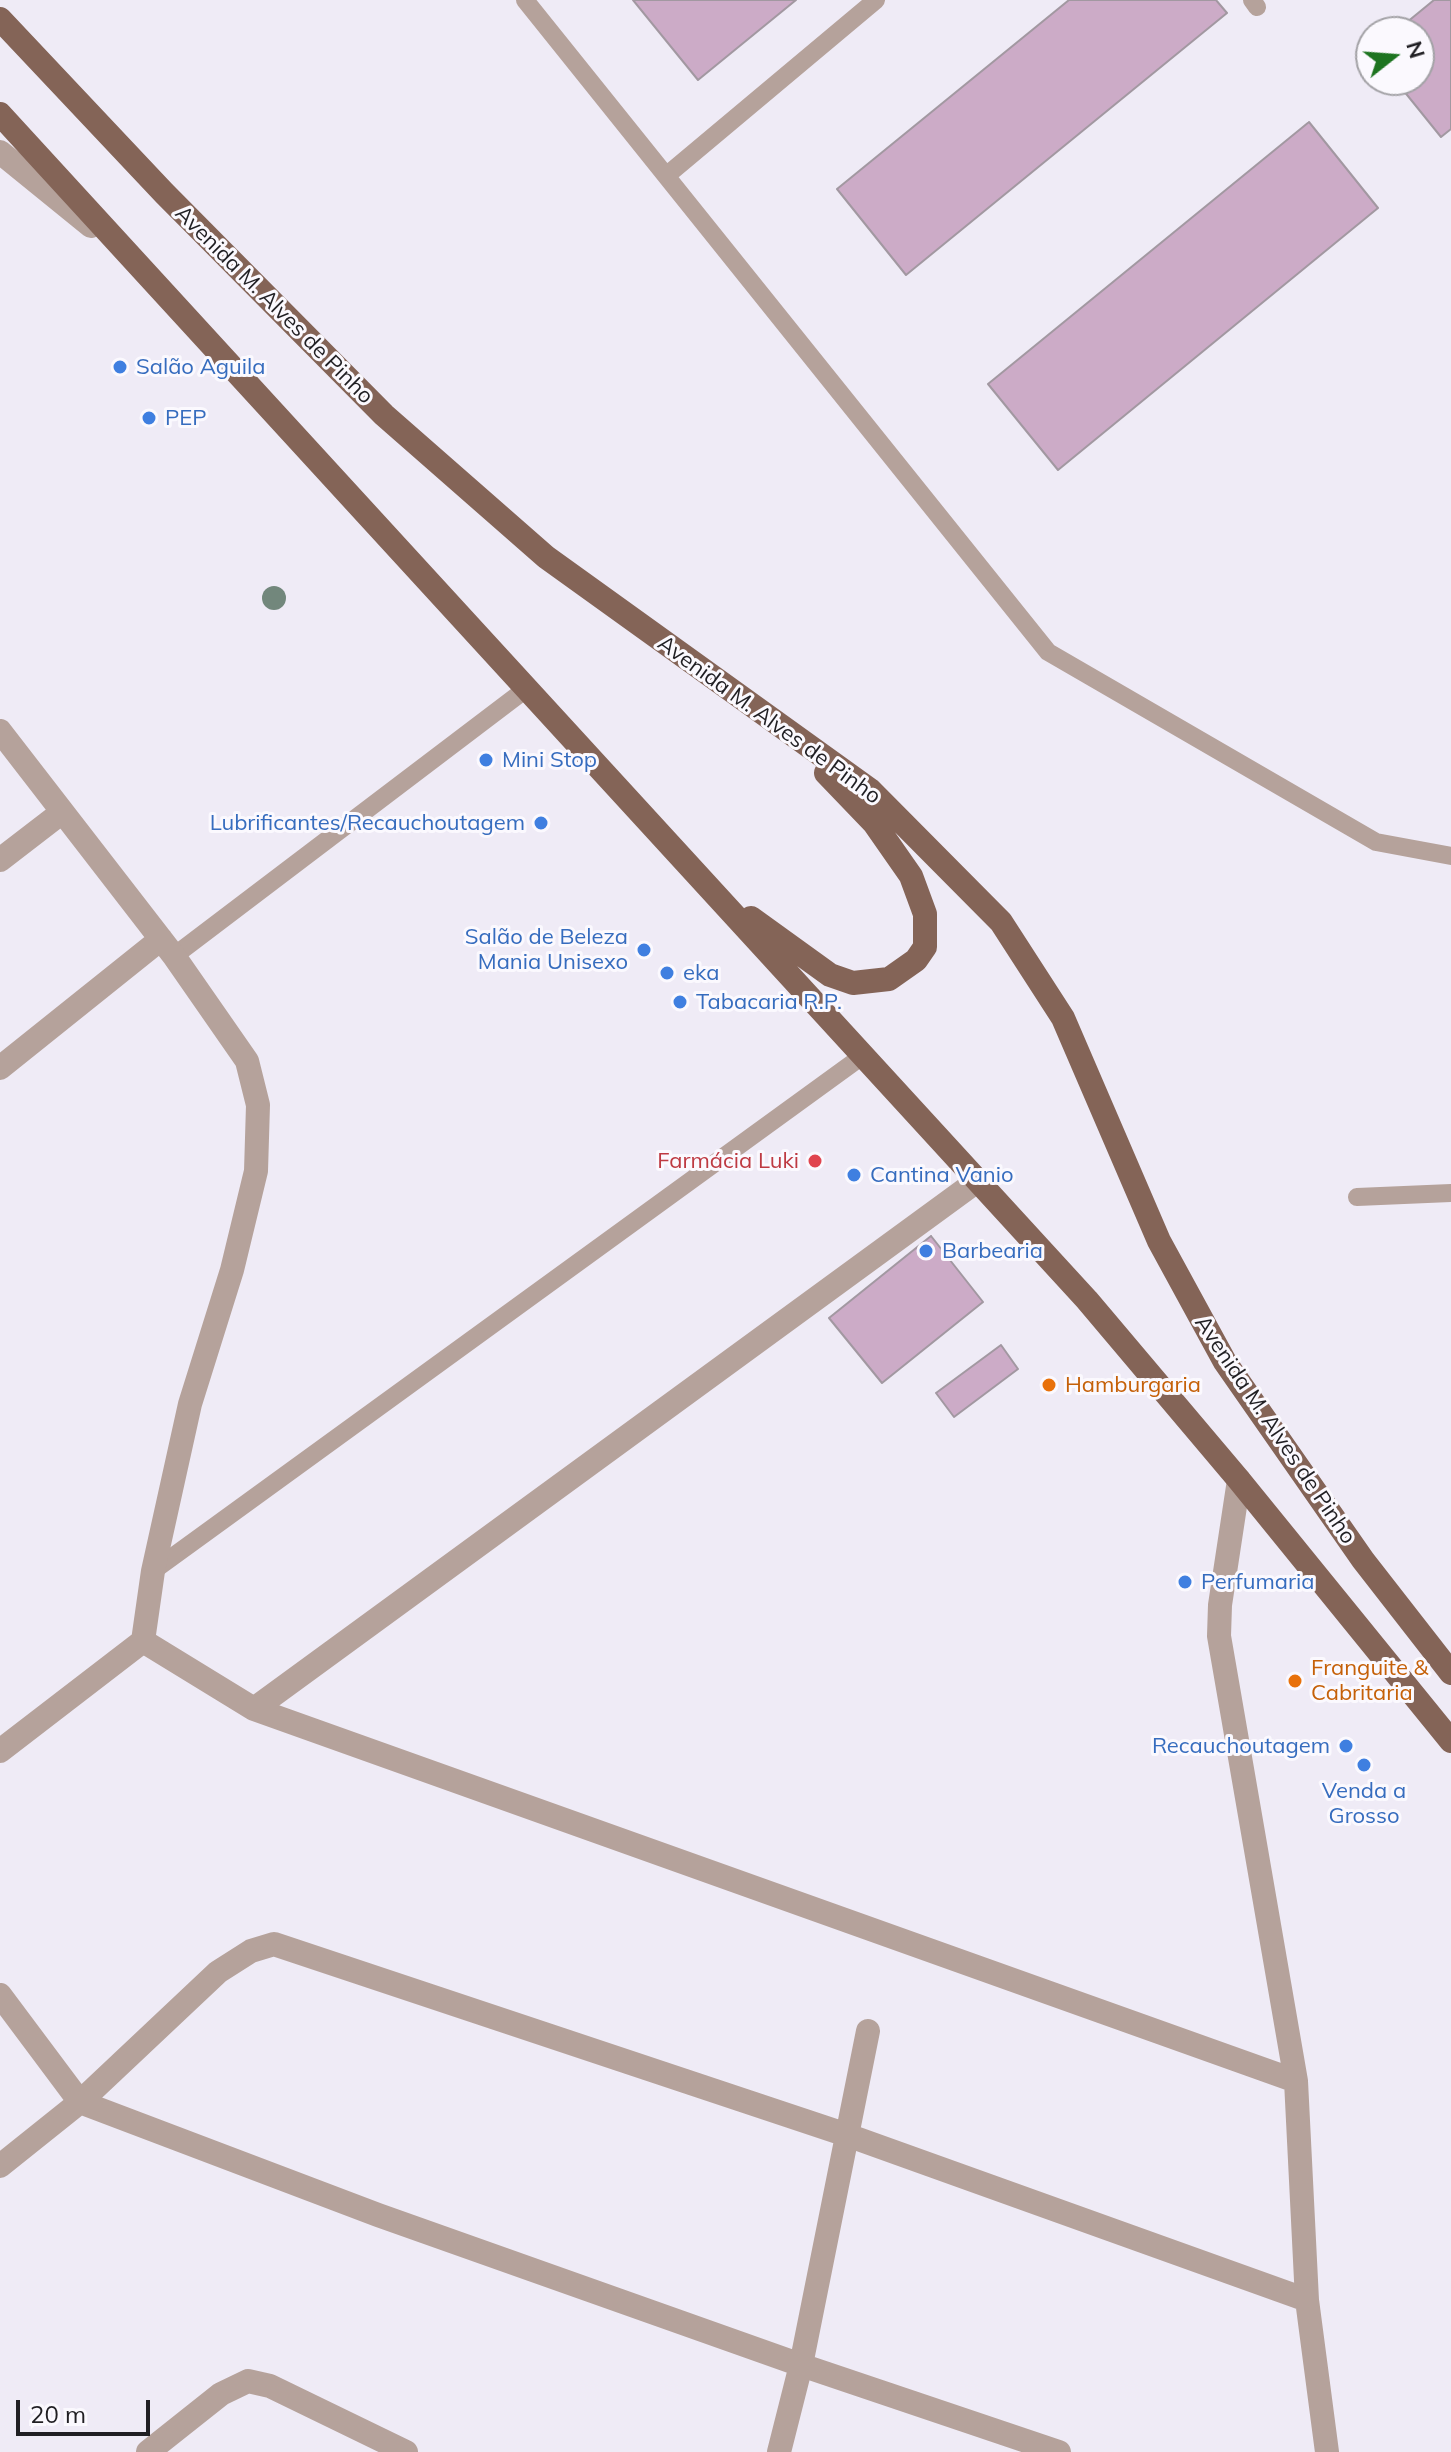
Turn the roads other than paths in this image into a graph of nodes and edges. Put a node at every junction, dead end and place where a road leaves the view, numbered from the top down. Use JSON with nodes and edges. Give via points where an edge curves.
{"nodes":[{"id":1,"x":525,"y":0,"type":"edge"},
{"id":2,"x":876,"y":0,"type":"edge"},
{"id":3,"x":0,"y":19,"type":"edge"},
{"id":4,"x":0,"y":114,"type":"edge"},
{"id":5,"x":0,"y":152,"type":"edge"},
{"id":6,"x":666,"y":176,"type":"junction"},
{"id":7,"x":130,"y":260,"type":"junction"},
{"id":8,"x":526,"y":689,"type":"junction"},
{"id":9,"x":779,"y":725,"type":"junction"},
{"id":10,"x":0,"y":731,"type":"edge"},
{"id":11,"x":61,"y":813,"type":"junction"},
{"id":12,"x":666,"y":841,"type":"junction"},
{"id":13,"x":1451,"y":856,"type":"edge"},
{"id":14,"x":0,"y":860,"type":"edge"},
{"id":15,"x":168,"y":947,"type":"junction"},
{"id":16,"x":861,"y":1057,"type":"junction"},
{"id":17,"x":0,"y":1068,"type":"edge"},
{"id":18,"x":977,"y":1181,"type":"junction"},
{"id":19,"x":1451,"y":1193,"type":"edge"},
{"id":20,"x":1357,"y":1197,"type":"dead end"},
{"id":21,"x":1239,"y":1480,"type":"junction"},
{"id":22,"x":153,"y":1571,"type":"junction"},
{"id":23,"x":143,"y":1641,"type":"junction"},
{"id":24,"x":1451,"y":1673,"type":"edge"},
{"id":25,"x":254,"y":1709,"type":"junction"},
{"id":26,"x":1451,"y":1741,"type":"edge"},
{"id":27,"x":0,"y":1751,"type":"edge"},
{"id":28,"x":0,"y":1995,"type":"edge"},
{"id":29,"x":868,"y":2031,"type":"dead end"},
{"id":30,"x":1296,"y":2081,"type":"junction"},
{"id":31,"x":80,"y":2102,"type":"junction"},
{"id":32,"x":847,"y":2135,"type":"junction"},
{"id":33,"x":0,"y":2166,"type":"edge"},
{"id":34,"x":1307,"y":2300,"type":"junction"},
{"id":35,"x":801,"y":2365,"type":"junction"},
{"id":36,"x":148,"y":2452,"type":"edge"},
{"id":37,"x":406,"y":2452,"type":"edge"},
{"id":38,"x":779,"y":2452,"type":"edge"},
{"id":39,"x":1059,"y":2452,"type":"edge"},
{"id":40,"x":1327,"y":2452,"type":"edge"}],
"edges":[{"from":1,"to":6,"type":"lane"},
{"from":2,"to":6,"type":"lane"},
{"from":3,"to":9,"type":"main road","name":"Avenida M. Alves de Pinho","via":[[384,415],[546,557]]},
{"from":4,"to":7,"type":"main road"},
{"from":5,"to":7,"type":"street"},
{"from":6,"to":13,"type":"lane","via":[[1048,652],[1376,842]]},
{"from":7,"to":8,"type":"main road","via":[[259,392]]},
{"from":8,"to":12,"type":"main road"},
{"from":8,"to":15,"type":"lane"},
{"from":9,"to":12,"type":"main road","via":[[874,823],[911,876],[926,930],[925,947],[916,960],[889,979],[871,983],[830,975],[746,914]]},
{"from":9,"to":24,"type":"main road","name":"Avenida M. Alves de Pinho","via":[[870,790],[1001,922],[1063,1018],[1159,1241],[1225,1362],[1363,1560]]},
{"from":10,"to":11,"type":"street"},
{"from":11,"to":14,"type":"street"},
{"from":11,"to":15,"type":"street"},
{"from":12,"to":16,"type":"main road"},
{"from":15,"to":17,"type":"street"},
{"from":15,"to":22,"type":"street","via":[[247,1061],[258,1118],[256,1171],[190,1404]]},
{"from":16,"to":18,"type":"main road"},
{"from":16,"to":22,"type":"lane"},
{"from":18,"to":21,"type":"main road","via":[[1087,1300]]},
{"from":18,"to":25,"type":"street"},
{"from":19,"to":20,"type":"lane"},
{"from":21,"to":26,"type":"main road"},
{"from":21,"to":30,"type":"street","via":[[1219,1636]]},
{"from":22,"to":23,"type":"street"},
{"from":23,"to":25,"type":"street"},
{"from":23,"to":27,"type":"street"},
{"from":25,"to":30,"type":"street"},
{"from":28,"to":31,"type":"street"},
{"from":29,"to":32,"type":"street"},
{"from":30,"to":34,"type":"street"},
{"from":31,"to":32,"type":"street","via":[[218,1972],[251,1951],[274,1944]]},
{"from":31,"to":33,"type":"street"},
{"from":31,"to":35,"type":"street","via":[[378,2215]]},
{"from":32,"to":34,"type":"street"},
{"from":32,"to":35,"type":"street"},
{"from":34,"to":40,"type":"street"},
{"from":35,"to":38,"type":"street"},
{"from":35,"to":39,"type":"street"},
{"from":36,"to":37,"type":"street","via":[[221,2394],[248,2381],[270,2386]]}]}
